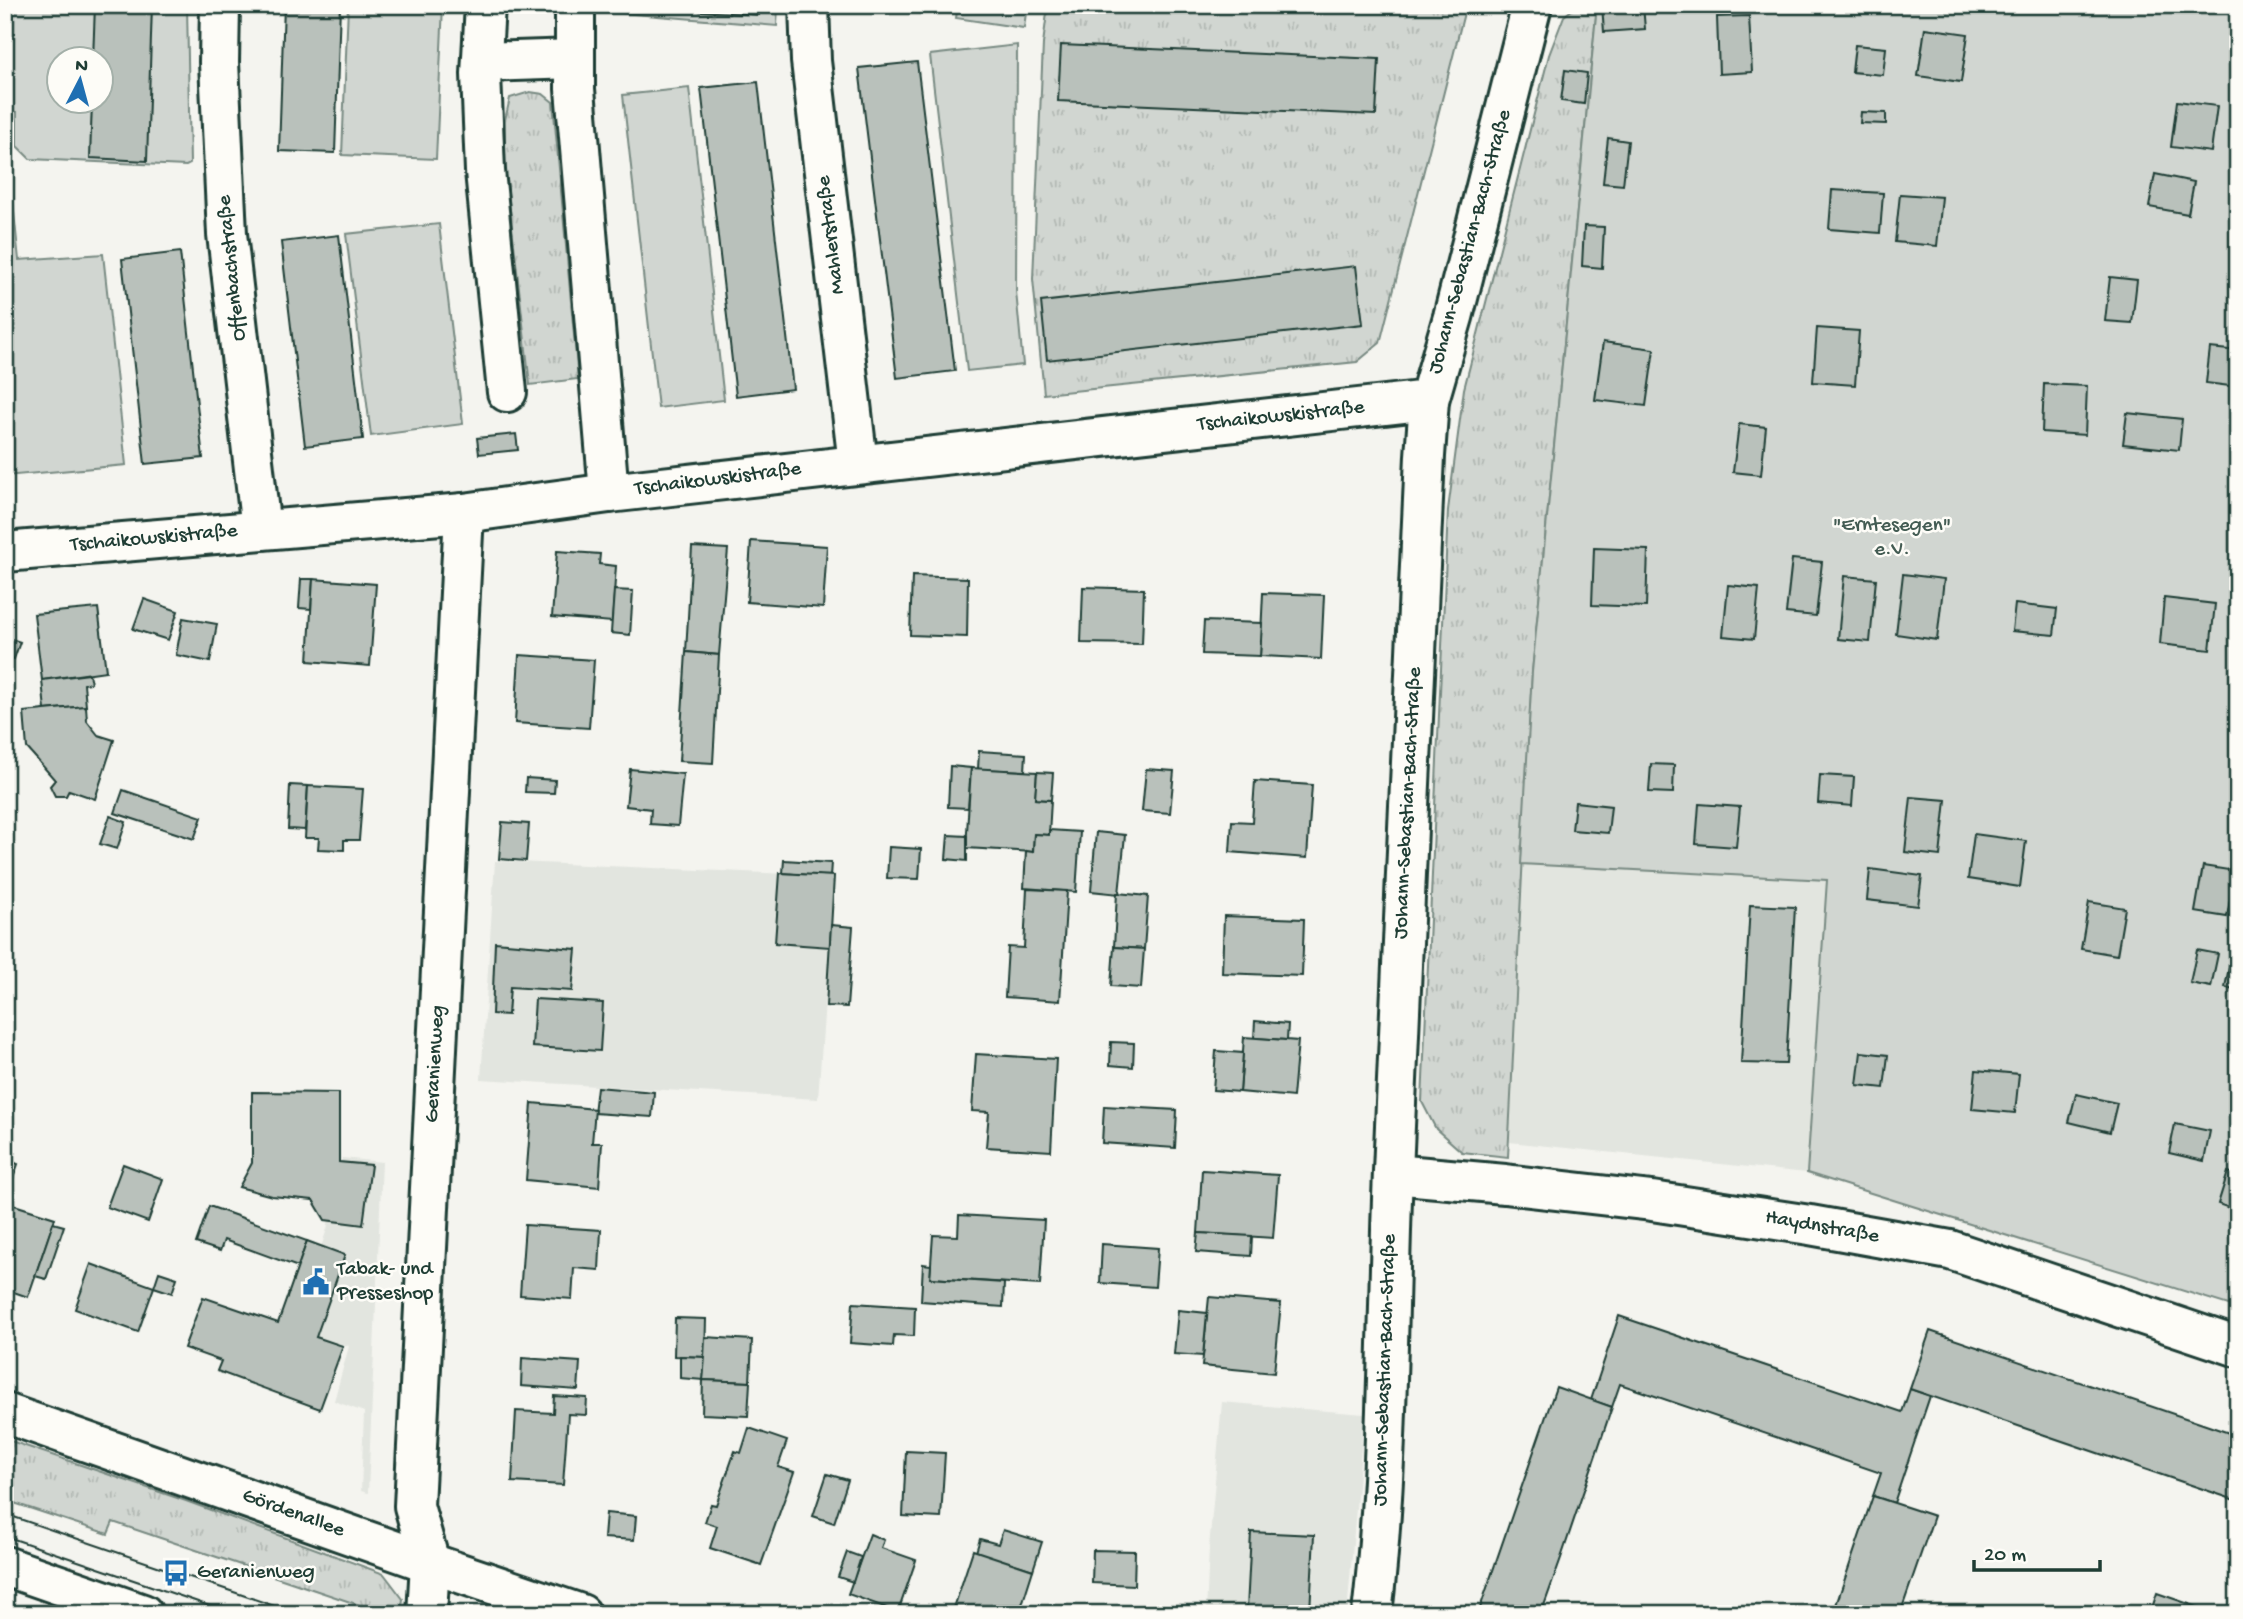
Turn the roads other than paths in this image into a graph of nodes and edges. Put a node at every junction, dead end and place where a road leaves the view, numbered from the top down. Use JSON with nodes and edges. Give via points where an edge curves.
{"nodes":[{"id":1,"x":220,"y":5,"type":"edge"},
{"id":2,"x":485,"y":5,"type":"edge"},
{"id":3,"x":575,"y":5,"type":"edge"},
{"id":4,"x":808,"y":5,"type":"edge"},
{"id":5,"x":1532,"y":5,"type":"edge"},
{"id":6,"x":575,"y":60,"type":"junction"},
{"id":7,"x":482,"y":62,"type":"junction"},
{"id":8,"x":507,"y":392,"type":"dead end"},
{"id":9,"x":1429,"y":400,"type":"junction"},
{"id":10,"x":858,"y":464,"type":"junction"},
{"id":11,"x":609,"y":493,"type":"junction"},
{"id":12,"x":464,"y":513,"type":"junction"},
{"id":13,"x":261,"y":530,"type":"junction"},
{"id":14,"x":5,"y":552,"type":"edge"},
{"id":15,"x":1393,"y":1174,"type":"junction"},
{"id":16,"x":2238,"y":1347,"type":"edge"},
{"id":17,"x":5,"y":1413,"type":"edge"},
{"id":18,"x":430,"y":1563,"type":"junction"},
{"id":19,"x":5,"y":1566,"type":"edge"},
{"id":20,"x":143,"y":1614,"type":"edge"},
{"id":21,"x":427,"y":1614,"type":"edge"},
{"id":22,"x":581,"y":1614,"type":"edge"},
{"id":23,"x":1372,"y":1614,"type":"edge"}],
"edges":[{"from":1,"to":13,"type":"street","name":"Offenbachstraße","via":[[228,234]]},
{"from":2,"to":7,"type":"street"},
{"from":3,"to":6,"type":"street"},
{"from":4,"to":10,"type":"street","name":"Mahlerstraße"},
{"from":5,"to":9,"type":"street","name":"Johann-Sebastian-Bach-Straße"},
{"from":6,"to":7,"type":"street"},
{"from":6,"to":11,"type":"street"},
{"from":7,"to":8,"type":"street","via":[[488,209]]},
{"from":9,"to":10,"type":"street","name":"Tschaikowskistraße"},
{"from":9,"to":15,"type":"street","name":"Johann-Sebastian-Bach-Straße"},
{"from":10,"to":11,"type":"street","name":"Tschaikowskistraße"},
{"from":11,"to":12,"type":"street","name":"Tschaikowskistraße"},
{"from":12,"to":13,"type":"street","name":"Tschaikowskistraße"},
{"from":12,"to":18,"type":"street","name":"Geranienweg","via":[[414,1506]]},
{"from":13,"to":14,"type":"street","name":"Tschaikowskistraße"},
{"from":15,"to":16,"type":"street","name":"Haydnstraße","via":[[1652,1201],[1950,1250]]},
{"from":15,"to":23,"type":"street","name":"Johann-Sebastian-Bach-Straße","via":[[1384,1457]]},
{"from":17,"to":18,"type":"street","name":"Gördenallee"},
{"from":18,"to":21,"type":"street","name":"Geranienweg"},
{"from":18,"to":22,"type":"street","name":"Gördenallee"},
{"from":19,"to":20,"type":"street"}]}
